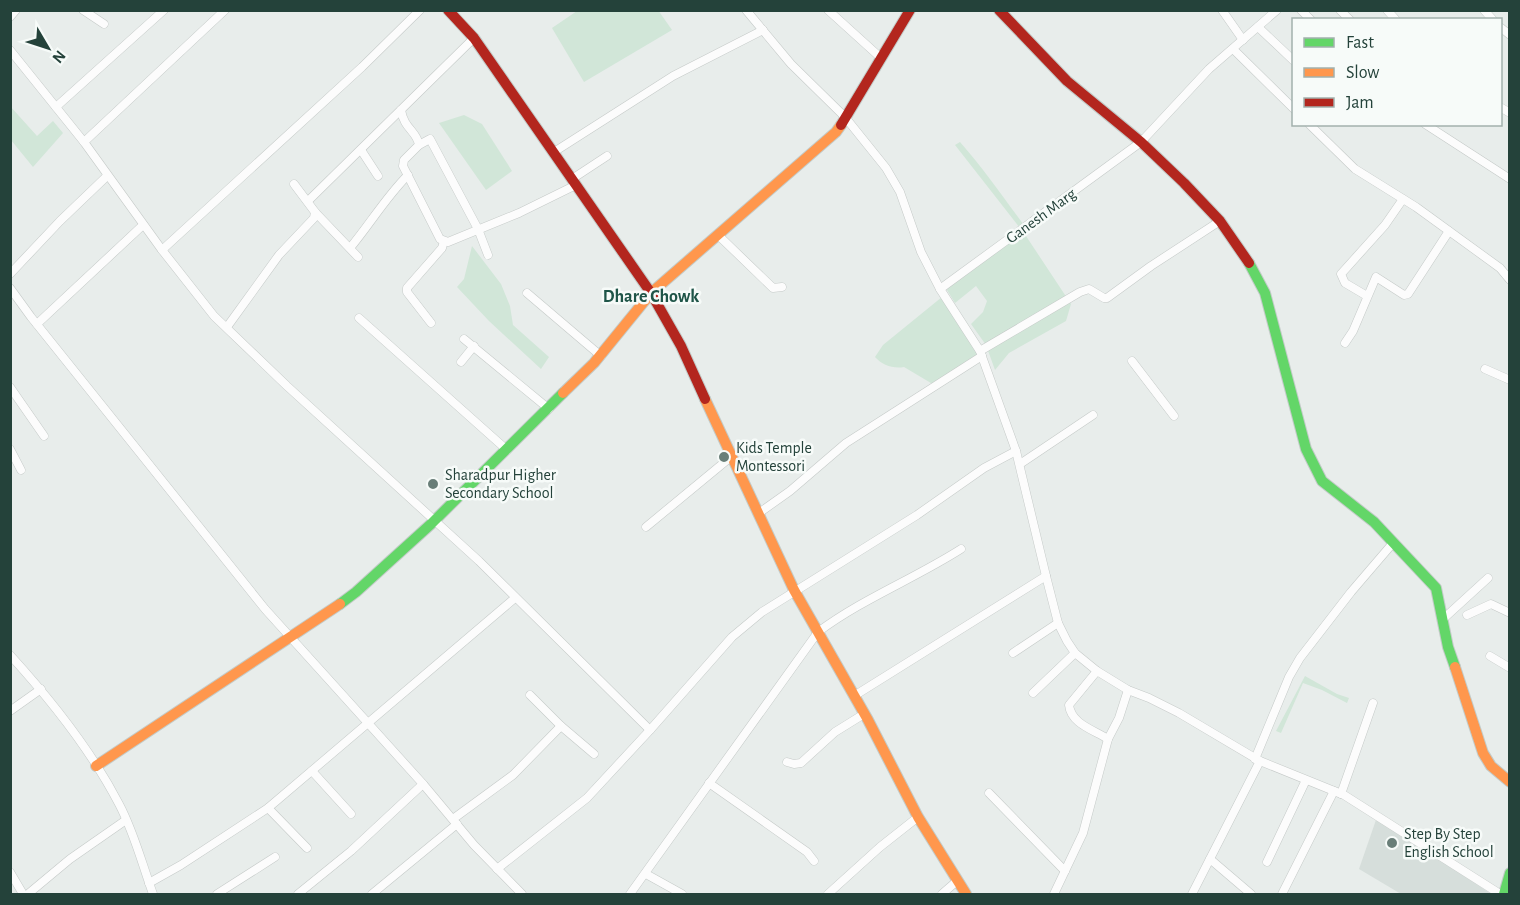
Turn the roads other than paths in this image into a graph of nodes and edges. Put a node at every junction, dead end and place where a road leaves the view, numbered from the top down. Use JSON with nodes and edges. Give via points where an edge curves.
{"nodes":[{"id":1,"x":16,"y":10,"type":"edge"},
{"id":2,"x":83,"y":10,"type":"edge"},
{"id":3,"x":164,"y":10,"type":"edge"},
{"id":4,"x":225,"y":10,"type":"edge"},
{"id":5,"x":420,"y":10,"type":"edge"},
{"id":6,"x":448,"y":10,"type":"edge"},
{"id":7,"x":746,"y":10,"type":"edge"},
{"id":8,"x":828,"y":10,"type":"edge"},
{"id":9,"x":910,"y":10,"type":"edge"},
{"id":10,"x":999,"y":10,"type":"edge"},
{"id":11,"x":1221,"y":10,"type":"edge"},
{"id":12,"x":1277,"y":10,"type":"edge"},
{"id":13,"x":10,"y":17,"type":"edge"},
{"id":14,"x":104,"y":24,"type":"dead end"},
{"id":15,"x":1258,"y":27,"type":"junction"},
{"id":16,"x":762,"y":30,"type":"junction"},
{"id":17,"x":474,"y":38,"type":"junction"},
{"id":18,"x":1243,"y":40,"type":"junction"},
{"id":19,"x":1233,"y":49,"type":"junction"},
{"id":20,"x":10,"y":50,"type":"edge"},
{"id":21,"x":881,"y":58,"type":"junction"},
{"id":22,"x":1292,"y":60,"type":"edge"},
{"id":23,"x":56,"y":107,"type":"junction"},
{"id":24,"x":1292,"y":108,"type":"edge"},
{"id":25,"x":401,"y":110,"type":"junction"},
{"id":26,"x":845,"y":117,"type":"junction"},
{"id":27,"x":1311,"y":126,"type":"edge"},
{"id":28,"x":1428,"y":126,"type":"edge"},
{"id":29,"x":84,"y":142,"type":"junction"},
{"id":30,"x":1141,"y":142,"type":"junction"},
{"id":31,"x":419,"y":145,"type":"junction"},
{"id":32,"x":361,"y":150,"type":"junction"},
{"id":33,"x":554,"y":152,"type":"junction"},
{"id":34,"x":607,"y":156,"type":"dead end"},
{"id":35,"x":408,"y":175,"type":"junction"},
{"id":36,"x":107,"y":176,"type":"junction"},
{"id":37,"x":378,"y":176,"type":"dead end"},
{"id":38,"x":1509,"y":179,"type":"edge"},
{"id":39,"x":574,"y":182,"type":"junction"},
{"id":40,"x":294,"y":183,"type":"dead end"},
{"id":41,"x":1403,"y":199,"type":"junction"},
{"id":42,"x":308,"y":201,"type":"junction"},
{"id":43,"x":315,"y":212,"type":"junction"},
{"id":44,"x":1220,"y":221,"type":"junction"},
{"id":45,"x":143,"y":225,"type":"junction"},
{"id":46,"x":478,"y":230,"type":"junction"},
{"id":47,"x":1449,"y":231,"type":"junction"},
{"id":48,"x":718,"y":235,"type":"junction"},
{"id":49,"x":444,"y":241,"type":"junction"},
{"id":50,"x":350,"y":248,"type":"junction"},
{"id":51,"x":162,"y":250,"type":"junction"},
{"id":52,"x":488,"y":255,"type":"dead end"},
{"id":53,"x":358,"y":257,"type":"dead end"},
{"id":54,"x":10,"y":274,"type":"edge"},
{"id":55,"x":1509,"y":280,"type":"edge"},
{"id":56,"x":783,"y":287,"type":"dead end"},
{"id":57,"x":10,"y":288,"type":"edge"},
{"id":58,"x":940,"y":289,"type":"junction"},
{"id":59,"x":527,"y":293,"type":"dead end"},
{"id":60,"x":651,"y":293,"type":"junction"},
{"id":61,"x":1367,"y":296,"type":"junction"},
{"id":62,"x":359,"y":318,"type":"dead end"},
{"id":63,"x":431,"y":322,"type":"dead end"},
{"id":64,"x":36,"y":324,"type":"junction"},
{"id":65,"x":227,"y":327,"type":"junction"},
{"id":66,"x":464,"y":339,"type":"dead end"},
{"id":67,"x":1345,"y":343,"type":"dead end"},
{"id":68,"x":474,"y":346,"type":"junction"},
{"id":69,"x":981,"y":353,"type":"junction"},
{"id":70,"x":601,"y":356,"type":"junction"},
{"id":71,"x":1132,"y":361,"type":"dead end"},
{"id":72,"x":461,"y":362,"type":"dead end"},
{"id":73,"x":1485,"y":369,"type":"dead end"},
{"id":74,"x":1509,"y":380,"type":"edge"},
{"id":75,"x":10,"y":387,"type":"edge"},
{"id":76,"x":549,"y":409,"type":"junction"},
{"id":77,"x":1093,"y":414,"type":"dead end"},
{"id":78,"x":1174,"y":416,"type":"dead end"},
{"id":79,"x":44,"y":436,"type":"dead end"},
{"id":80,"x":10,"y":449,"type":"edge"},
{"id":81,"x":507,"y":450,"type":"junction"},
{"id":82,"x":1016,"y":451,"type":"junction"},
{"id":83,"x":732,"y":456,"type":"junction"},
{"id":84,"x":1020,"y":464,"type":"junction"},
{"id":85,"x":21,"y":470,"type":"dead end"},
{"id":86,"x":759,"y":513,"type":"junction"},
{"id":87,"x":435,"y":520,"type":"junction"},
{"id":88,"x":646,"y":527,"type":"dead end"},
{"id":89,"x":1393,"y":543,"type":"junction"},
{"id":90,"x":961,"y":549,"type":"dead end"},
{"id":91,"x":1046,"y":576,"type":"junction"},
{"id":92,"x":1488,"y":578,"type":"dead end"},
{"id":93,"x":794,"y":590,"type":"junction"},
{"id":94,"x":516,"y":598,"type":"junction"},
{"id":95,"x":1509,"y":613,"type":"edge"},
{"id":96,"x":1467,"y":615,"type":"dead end"},
{"id":97,"x":1443,"y":620,"type":"junction"},
{"id":98,"x":1059,"y":623,"type":"junction"},
{"id":99,"x":818,"y":632,"type":"junction"},
{"id":100,"x":290,"y":637,"type":"junction"},
{"id":101,"x":1013,"y":653,"type":"dead end"},
{"id":102,"x":1075,"y":653,"type":"junction"},
{"id":103,"x":10,"y":655,"type":"edge"},
{"id":104,"x":1490,"y":656,"type":"dead end"},
{"id":105,"x":1509,"y":668,"type":"edge"},
{"id":106,"x":1097,"y":671,"type":"junction"},
{"id":107,"x":41,"y":689,"type":"junction"},
{"id":108,"x":1128,"y":690,"type":"junction"},
{"id":109,"x":1033,"y":693,"type":"dead end"},
{"id":110,"x":530,"y":695,"type":"dead end"},
{"id":111,"x":854,"y":696,"type":"junction"},
{"id":112,"x":1373,"y":703,"type":"dead end"},
{"id":113,"x":10,"y":711,"type":"edge"},
{"id":114,"x":864,"y":714,"type":"junction"},
{"id":115,"x":368,"y":723,"type":"junction"},
{"id":116,"x":561,"y":726,"type":"junction"},
{"id":117,"x":650,"y":730,"type":"junction"},
{"id":118,"x":1108,"y":740,"type":"junction"},
{"id":119,"x":594,"y":754,"type":"dead end"},
{"id":120,"x":1257,"y":760,"type":"junction"},
{"id":121,"x":788,"y":762,"type":"dead end"},
{"id":122,"x":96,"y":765,"type":"junction"},
{"id":123,"x":312,"y":771,"type":"junction"},
{"id":124,"x":1306,"y":780,"type":"junction"},
{"id":125,"x":1509,"y":782,"type":"edge"},
{"id":126,"x":709,"y":783,"type":"junction"},
{"id":127,"x":423,"y":784,"type":"junction"},
{"id":128,"x":1338,"y":792,"type":"junction"},
{"id":129,"x":989,"y":793,"type":"dead end"},
{"id":130,"x":268,"y":808,"type":"junction"},
{"id":131,"x":351,"y":814,"type":"dead end"},
{"id":132,"x":918,"y":817,"type":"junction"},
{"id":133,"x":126,"y":820,"type":"junction"},
{"id":134,"x":455,"y":821,"type":"junction"},
{"id":135,"x":307,"y":849,"type":"dead end"},
{"id":136,"x":274,"y":856,"type":"dead end"},
{"id":137,"x":1210,"y":859,"type":"junction"},
{"id":138,"x":814,"y":861,"type":"dead end"},
{"id":139,"x":1267,"y":862,"type":"dead end"},
{"id":140,"x":497,"y":869,"type":"junction"},
{"id":141,"x":1065,"y":871,"type":"junction"},
{"id":142,"x":10,"y":872,"type":"edge"},
{"id":143,"x":1509,"y":873,"type":"edge"},
{"id":144,"x":646,"y":874,"type":"junction"},
{"id":145,"x":957,"y":881,"type":"junction"},
{"id":146,"x":149,"y":883,"type":"junction"},
{"id":147,"x":23,"y":894,"type":"edge"},
{"id":148,"x":28,"y":894,"type":"edge"},
{"id":149,"x":153,"y":894,"type":"edge"},
{"id":150,"x":217,"y":894,"type":"edge"},
{"id":151,"x":298,"y":894,"type":"edge"},
{"id":152,"x":372,"y":894,"type":"edge"},
{"id":153,"x":522,"y":894,"type":"edge"},
{"id":154,"x":630,"y":894,"type":"edge"},
{"id":155,"x":682,"y":894,"type":"edge"},
{"id":156,"x":828,"y":894,"type":"edge"},
{"id":157,"x":942,"y":894,"type":"edge"},
{"id":158,"x":966,"y":894,"type":"edge"},
{"id":159,"x":1054,"y":894,"type":"edge"},
{"id":160,"x":1192,"y":894,"type":"edge"},
{"id":161,"x":1251,"y":894,"type":"edge"},
{"id":162,"x":1282,"y":894,"type":"edge"},
{"id":163,"x":1502,"y":894,"type":"edge"}],
"edges":[{"from":1,"to":13,"type":"street"},
{"from":2,"to":14,"type":"street"},
{"from":3,"to":23,"type":"street"},
{"from":4,"to":29,"type":"street"},
{"from":5,"to":51,"type":"street"},
{"from":6,"to":17,"type":"street"},
{"from":7,"to":16,"type":"street"},
{"from":8,"to":21,"type":"street"},
{"from":9,"to":21,"type":"street"},
{"from":10,"to":30,"type":"street","via":[[1067,81]]},
{"from":11,"to":18,"type":"street"},
{"from":12,"to":15,"type":"street","name":"Ganesh Marg"},
{"from":15,"to":18,"type":"street","name":"Ganesh Marg"},
{"from":15,"to":22,"type":"street"},
{"from":16,"to":26,"type":"street"},
{"from":16,"to":33,"type":"street","via":[[674,76]]},
{"from":17,"to":25,"type":"street"},
{"from":17,"to":33,"type":"street"},
{"from":18,"to":19,"type":"street","name":"Ganesh Marg"},
{"from":19,"to":24,"type":"street"},
{"from":19,"to":30,"type":"street","name":"Ganesh Marg"},
{"from":20,"to":23,"type":"street"},
{"from":21,"to":26,"type":"street"},
{"from":23,"to":29,"type":"street"},
{"from":25,"to":31,"type":"street"},
{"from":25,"to":32,"type":"street"},
{"from":26,"to":48,"type":"street","via":[[836,132]]},
{"from":26,"to":58,"type":"street","via":[[900,192],[921,252]]},
{"from":27,"to":41,"type":"street","via":[[1350,165]]},
{"from":28,"to":38,"type":"street"},
{"from":29,"to":36,"type":"street"},
{"from":30,"to":44,"type":"street"},
{"from":30,"to":58,"type":"street","name":"Ganesh Marg"},
{"from":31,"to":35,"type":"street","via":[[404,160]]},
{"from":31,"to":46,"type":"street","via":[[430,139]]},
{"from":32,"to":37,"type":"street"},
{"from":32,"to":42,"type":"street"},
{"from":33,"to":39,"type":"street"},
{"from":34,"to":39,"type":"street"},
{"from":35,"to":49,"type":"street"},
{"from":35,"to":50,"type":"street"},
{"from":36,"to":45,"type":"street"},
{"from":36,"to":54,"type":"street"},
{"from":39,"to":46,"type":"street","via":[[519,213]]},
{"from":39,"to":60,"type":"street"},
{"from":40,"to":42,"type":"street"},
{"from":41,"to":47,"type":"street"},
{"from":41,"to":61,"type":"street","via":[[1341,274],[1345,283]]},
{"from":42,"to":43,"type":"street"},
{"from":43,"to":50,"type":"street"},
{"from":43,"to":65,"type":"street"},
{"from":44,"to":69,"type":"street","via":[[1107,298],[1089,289],[1080,292]]},
{"from":44,"to":89,"type":"street","via":[[1246,256],[1265,293],[1314,468],[1322,481],[1362,511]]},
{"from":45,"to":51,"type":"street"},
{"from":45,"to":64,"type":"street"},
{"from":46,"to":49,"type":"street"},
{"from":46,"to":52,"type":"street"},
{"from":47,"to":55,"type":"street","via":[[1500,268]]},
{"from":47,"to":61,"type":"street","via":[[1408,294],[1376,277]]},
{"from":48,"to":56,"type":"street","via":[[773,288]]},
{"from":48,"to":60,"type":"street"},
{"from":49,"to":63,"type":"street","via":[[407,288]]},
{"from":50,"to":53,"type":"street"},
{"from":51,"to":65,"type":"street","via":[[196,295]]},
{"from":57,"to":64,"type":"street"},
{"from":58,"to":69,"type":"street"},
{"from":59,"to":70,"type":"street"},
{"from":60,"to":70,"type":"street"},
{"from":60,"to":83,"type":"street","via":[[681,346]]},
{"from":61,"to":67,"type":"street"},
{"from":62,"to":81,"type":"street"},
{"from":64,"to":100,"type":"street"},
{"from":65,"to":87,"type":"street"},
{"from":66,"to":68,"type":"street"},
{"from":68,"to":72,"type":"street"},
{"from":68,"to":76,"type":"street"},
{"from":69,"to":82,"type":"street"},
{"from":69,"to":86,"type":"street","via":[[846,443]]},
{"from":70,"to":76,"type":"street"},
{"from":71,"to":78,"type":"street"},
{"from":73,"to":74,"type":"street"},
{"from":75,"to":79,"type":"street"},
{"from":76,"to":81,"type":"street"},
{"from":77,"to":84,"type":"street"},
{"from":80,"to":85,"type":"street"},
{"from":81,"to":87,"type":"street"},
{"from":82,"to":84,"type":"street"},
{"from":82,"to":93,"type":"street"},
{"from":83,"to":86,"type":"street"},
{"from":83,"to":88,"type":"street"},
{"from":84,"to":91,"type":"street"},
{"from":86,"to":93,"type":"street"},
{"from":87,"to":94,"type":"street"},
{"from":87,"to":100,"type":"street","via":[[356,592]]},
{"from":89,"to":97,"type":"street","via":[[1436,588]]},
{"from":89,"to":120,"type":"street","via":[[1300,658]]},
{"from":90,"to":99,"type":"street"},
{"from":91,"to":98,"type":"street"},
{"from":91,"to":111,"type":"street"},
{"from":92,"to":97,"type":"street"},
{"from":93,"to":99,"type":"street"},
{"from":93,"to":117,"type":"street","via":[[732,637]]},
{"from":94,"to":115,"type":"street"},
{"from":94,"to":117,"type":"street"},
{"from":95,"to":96,"type":"street","via":[[1491,604]]},
{"from":97,"to":125,"type":"street","via":[[1483,753]]},
{"from":98,"to":101,"type":"street"},
{"from":98,"to":102,"type":"street"},
{"from":99,"to":111,"type":"street"},
{"from":99,"to":126,"type":"street"},
{"from":100,"to":115,"type":"street"},
{"from":100,"to":122,"type":"street"},
{"from":102,"to":106,"type":"street"},
{"from":102,"to":109,"type":"street"},
{"from":103,"to":107,"type":"street"},
{"from":104,"to":105,"type":"street"},
{"from":106,"to":108,"type":"street"},
{"from":106,"to":118,"type":"street","via":[[1069,705],[1070,713]]},
{"from":107,"to":113,"type":"street"},
{"from":107,"to":122,"type":"street"},
{"from":108,"to":118,"type":"street"},
{"from":108,"to":120,"type":"street","via":[[1179,713]]},
{"from":110,"to":116,"type":"street"},
{"from":111,"to":114,"type":"street"},
{"from":112,"to":128,"type":"street"},
{"from":114,"to":121,"type":"street","via":[[835,732],[801,763]]},
{"from":114,"to":132,"type":"street"},
{"from":115,"to":123,"type":"street"},
{"from":115,"to":127,"type":"street"},
{"from":116,"to":119,"type":"street"},
{"from":116,"to":134,"type":"street","via":[[513,774]]},
{"from":117,"to":140,"type":"street","via":[[576,808]]},
{"from":118,"to":141,"type":"street","via":[[1086,824]]},
{"from":120,"to":124,"type":"street"},
{"from":120,"to":137,"type":"street"},
{"from":122,"to":133,"type":"street"},
{"from":123,"to":130,"type":"street"},
{"from":123,"to":131,"type":"street"},
{"from":124,"to":128,"type":"street"},
{"from":124,"to":139,"type":"street"},
{"from":126,"to":138,"type":"street","via":[[807,852]]},
{"from":126,"to":144,"type":"street"},
{"from":127,"to":134,"type":"street"},
{"from":127,"to":151,"type":"street"},
{"from":128,"to":162,"type":"street"},
{"from":128,"to":163,"type":"street"},
{"from":129,"to":141,"type":"street"},
{"from":130,"to":135,"type":"street"},
{"from":130,"to":146,"type":"street"},
{"from":132,"to":145,"type":"street"},
{"from":132,"to":156,"type":"street"},
{"from":133,"to":146,"type":"street"},
{"from":133,"to":148,"type":"street"},
{"from":134,"to":140,"type":"street"},
{"from":134,"to":152,"type":"street"},
{"from":136,"to":150,"type":"street"},
{"from":137,"to":160,"type":"street"},
{"from":137,"to":161,"type":"street"},
{"from":140,"to":153,"type":"street"},
{"from":141,"to":159,"type":"street"},
{"from":142,"to":147,"type":"street"},
{"from":143,"to":163,"type":"street"},
{"from":144,"to":154,"type":"street"},
{"from":144,"to":155,"type":"street"},
{"from":145,"to":157,"type":"street"},
{"from":145,"to":158,"type":"street"},
{"from":146,"to":149,"type":"street"}]}
